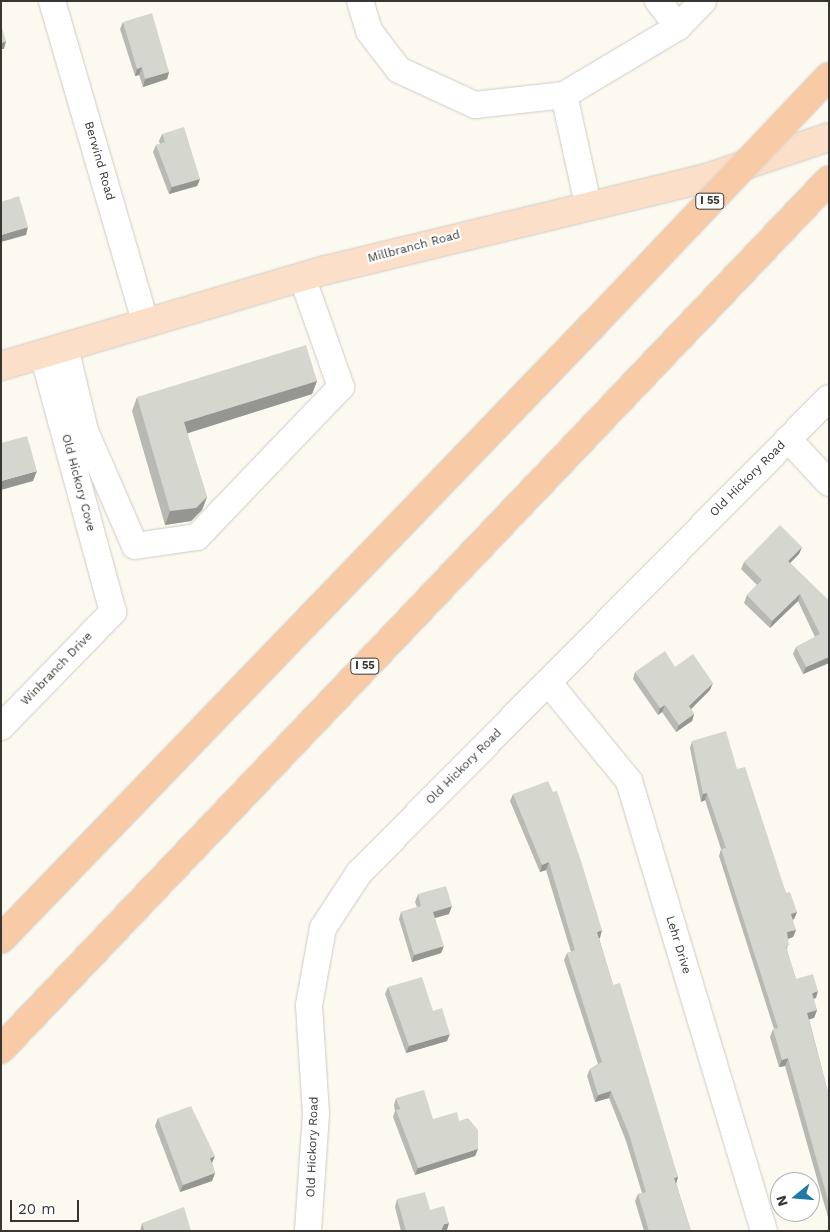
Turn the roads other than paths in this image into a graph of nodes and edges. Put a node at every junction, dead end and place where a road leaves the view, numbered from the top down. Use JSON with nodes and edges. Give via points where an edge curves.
{"nodes":[{"id":1,"x":52,"y":1,"type":"edge"},
{"id":2,"x":360,"y":1,"type":"edge"},
{"id":3,"x":658,"y":1,"type":"edge"},
{"id":4,"x":703,"y":1,"type":"edge"},
{"id":5,"x":678,"y":27,"type":"junction"},
{"id":6,"x":829,"y":76,"type":"edge"},
{"id":7,"x":564,"y":95,"type":"junction"},
{"id":8,"x":829,"y":137,"type":"edge"},
{"id":9,"x":829,"y":180,"type":"edge"},
{"id":10,"x":588,"y":204,"type":"junction"},
{"id":11,"x":302,"y":276,"type":"junction"},
{"id":12,"x":145,"y":321,"type":"junction"},
{"id":13,"x":54,"y":351,"type":"junction"},
{"id":14,"x":1,"y":366,"type":"edge"},
{"id":15,"x":829,"y":398,"type":"edge"},
{"id":16,"x":788,"y":439,"type":"junction"},
{"id":17,"x":829,"y":483,"type":"edge"},
{"id":18,"x":113,"y":612,"type":"joint"},
{"id":19,"x":548,"y":682,"type":"junction"},
{"id":20,"x":1,"y":727,"type":"edge"},
{"id":21,"x":1,"y":939,"type":"edge"},
{"id":22,"x":1,"y":1049,"type":"edge"},
{"id":23,"x":308,"y":1231,"type":"edge"},
{"id":24,"x":764,"y":1231,"type":"edge"}],
"edges":[{"from":1,"to":12,"type":"street","name":"Berwind Road"},
{"from":2,"to":7,"type":"street","via":[[369,31],[399,70],[475,105]]},
{"from":3,"to":5,"type":"street"},
{"from":4,"to":5,"type":"street"},
{"from":5,"to":7,"type":"street"},
{"from":6,"to":21,"type":"highway","number":"I 55","bridge":true},
{"from":7,"to":10,"type":"street"},
{"from":8,"to":10,"type":"main road","name":"Millbranch Road","via":[[708,177]]},
{"from":9,"to":22,"type":"highway","number":"I 55","via":[[732,286]]},
{"from":10,"to":11,"type":"main road","name":"Millbranch Road"},
{"from":11,"to":12,"type":"main road","name":"Millbranch Road"},
{"from":11,"to":13,"type":"street","via":[[341,387],[197,537],[135,546]]},
{"from":12,"to":13,"type":"main road","name":"Millbranch Road"},
{"from":13,"to":14,"type":"main road","name":"Millbranch Road"},
{"from":13,"to":18,"type":"street","name":"Old Hickory Cove"},
{"from":15,"to":16,"type":"street","name":"Old Hickory Road"},
{"from":16,"to":17,"type":"street"},
{"from":16,"to":19,"type":"street","name":"Old Hickory Road"},
{"from":18,"to":20,"type":"street","name":"Winbranch Drive"},
{"from":19,"to":23,"type":"street","name":"Old Hickory Road","via":[[359,873],[323,928],[309,1005],[316,1114]]},
{"from":19,"to":24,"type":"street","name":"Lehr Drive","via":[[629,781]]}]}
